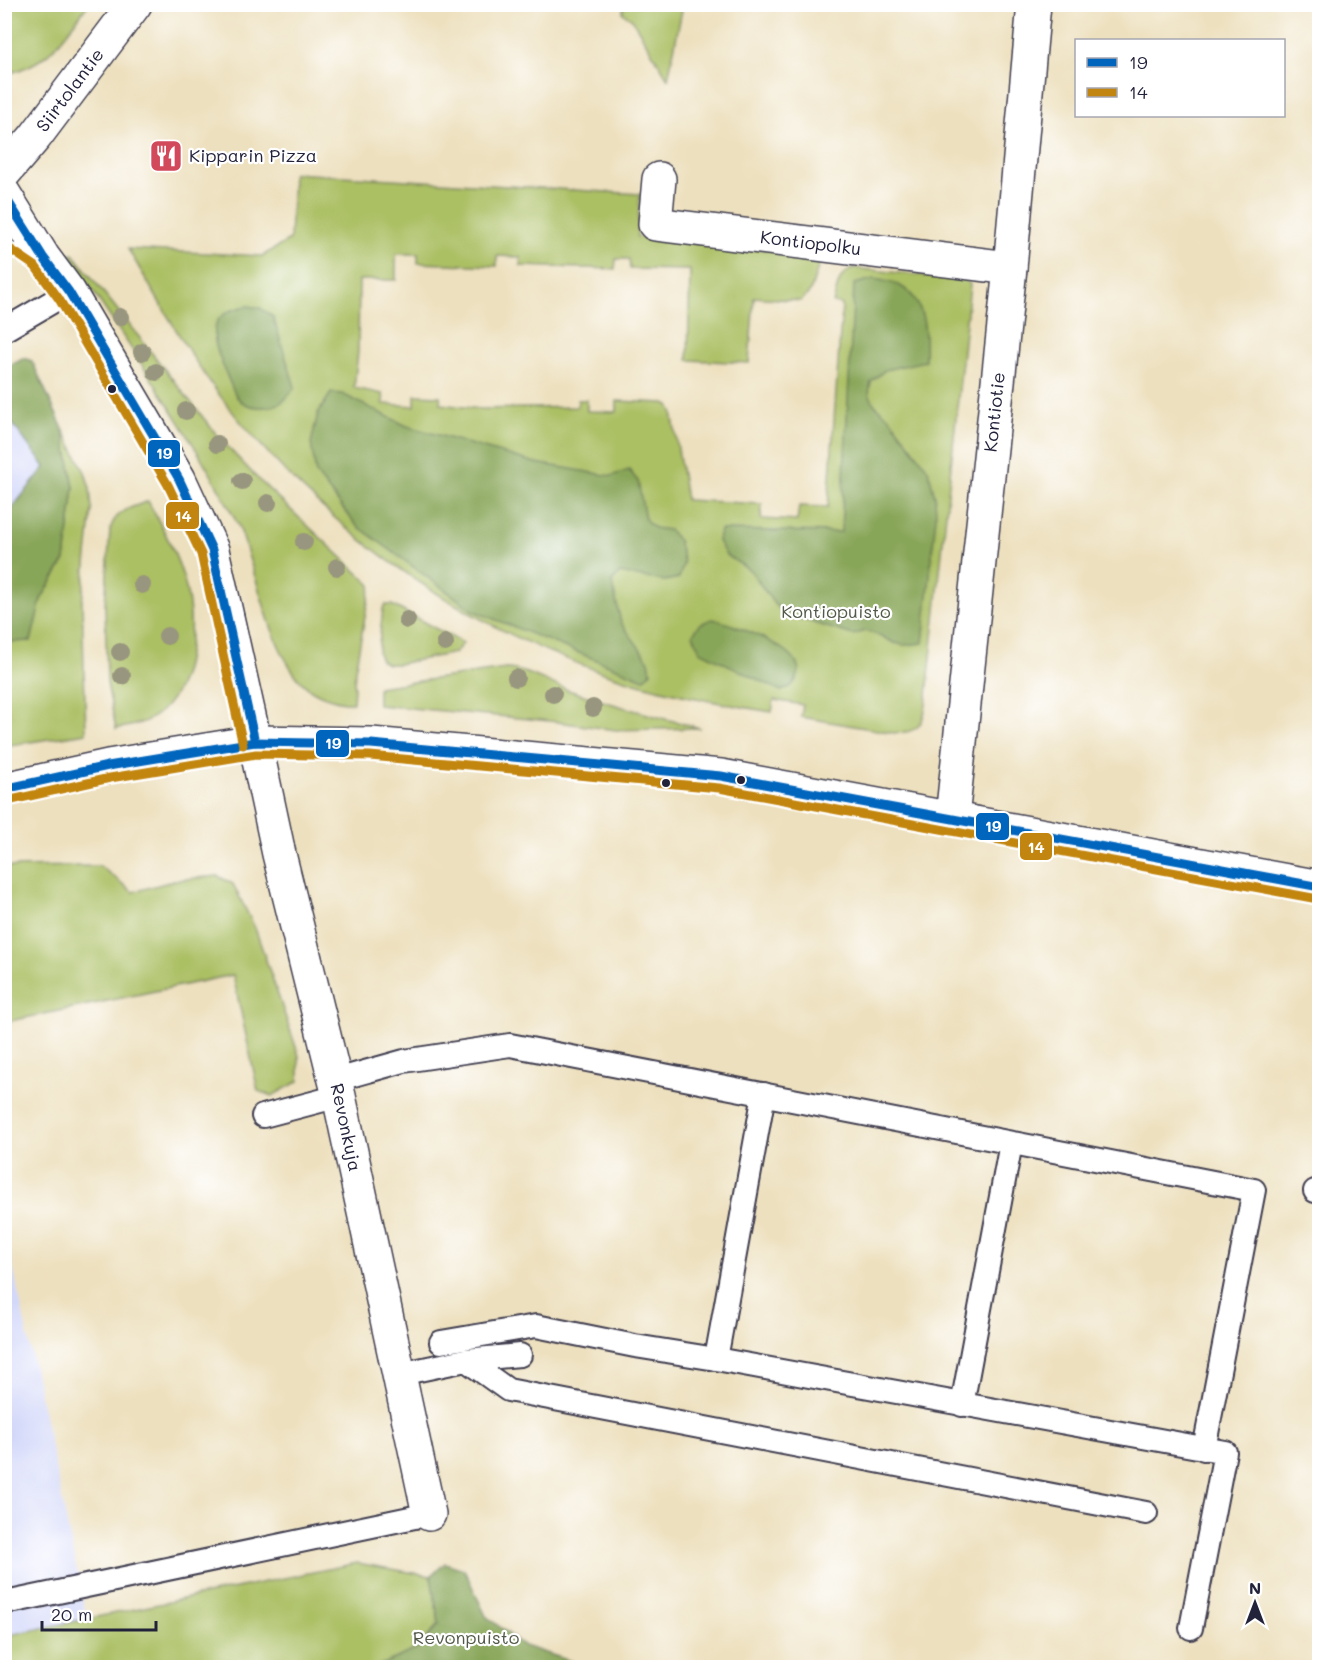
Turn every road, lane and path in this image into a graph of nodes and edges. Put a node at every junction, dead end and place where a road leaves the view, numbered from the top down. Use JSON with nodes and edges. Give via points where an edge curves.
{"nodes":[{"id":1,"x":135,"y":4,"type":"edge"},
{"id":2,"x":1034,"y":4,"type":"edge"},
{"id":3,"x":20,"y":140,"type":"edge"},
{"id":4,"x":4,"y":172,"type":"edge"},
{"id":5,"x":659,"y":179,"type":"dead end"},
{"id":6,"x":4,"y":194,"type":"edge"},
{"id":7,"x":4,"y":230,"type":"edge"},
{"id":8,"x":43,"y":257,"type":"junction"},
{"id":9,"x":1010,"y":268,"type":"junction"},
{"id":10,"x":69,"y":292,"type":"junction"},
{"id":11,"x":4,"y":330,"type":"edge"},
{"id":12,"x":255,"y":742,"type":"junction"},
{"id":13,"x":4,"y":789,"type":"edge"},
{"id":14,"x":952,"y":818,"type":"junction"},
{"id":15,"x":1320,"y":887,"type":"edge"},
{"id":16,"x":337,"y":1088,"type":"junction"},
{"id":17,"x":764,"y":1094,"type":"junction"},
{"id":18,"x":263,"y":1116,"type":"dead end"},
{"id":19,"x":1011,"y":1143,"type":"junction"},
{"id":20,"x":441,"y":1342,"type":"dead end"},
{"id":21,"x":520,"y":1355,"type":"dead end"},
{"id":22,"x":716,"y":1359,"type":"junction"},
{"id":23,"x":466,"y":1360,"type":"junction"},
{"id":24,"x":399,"y":1374,"type":"junction"},
{"id":25,"x":962,"y":1405,"type":"junction"},
{"id":26,"x":1204,"y":1449,"type":"junction"},
{"id":27,"x":1146,"y":1513,"type":"dead end"},
{"id":28,"x":429,"y":1514,"type":"joint"},
{"id":29,"x":15,"y":1601,"type":"dead end"},
{"id":30,"x":1191,"y":1628,"type":"dead end"}],
"edges":[{"from":1,"to":3,"type":"street","name":"Siirtolantie"},
{"from":2,"to":9,"type":"street","name":"Kontiotie"},
{"from":3,"to":4,"type":"street","name":"Siirtolantie"},
{"from":5,"to":9,"type":"street","name":"Kontiopolku","via":[[655,224]]},
{"from":6,"to":8,"type":"street"},
{"from":7,"to":8,"type":"street"},
{"from":8,"to":10,"type":"street","name":"Revonkuja"},
{"from":9,"to":14,"type":"street","name":"Kontiotie"},
{"from":10,"to":11,"type":"lane"},
{"from":10,"to":12,"type":"street","name":"Revonkuja","via":[[179,479],[212,550]]},
{"from":12,"to":13,"type":"street","via":[[108,766]]},
{"from":12,"to":14,"type":"street","via":[[371,744],[721,776]]},
{"from":12,"to":16,"type":"street","name":"Revonkuja"},
{"from":14,"to":15,"type":"street"},
{"from":16,"to":17,"type":"lane","via":[[404,1061],[510,1045]]},
{"from":16,"to":18,"type":"lane"},
{"from":16,"to":24,"type":"street","name":"Revonkuja"},
{"from":17,"to":19,"type":"lane"},
{"from":17,"to":22,"type":"lane"},
{"from":19,"to":25,"type":"lane"},
{"from":19,"to":26,"type":"lane","via":[[1254,1190]]},
{"from":20,"to":22,"type":"lane","via":[[536,1326]]},
{"from":21,"to":23,"type":"lane"},
{"from":22,"to":25,"type":"lane"},
{"from":23,"to":24,"type":"lane"},
{"from":23,"to":27,"type":"lane","via":[[508,1390]]},
{"from":24,"to":28,"type":"street","name":"Revonkuja"},
{"from":25,"to":26,"type":"lane"},
{"from":26,"to":30,"type":"lane","via":[[1225,1452]]},
{"from":28,"to":29,"type":"lane"}]}
